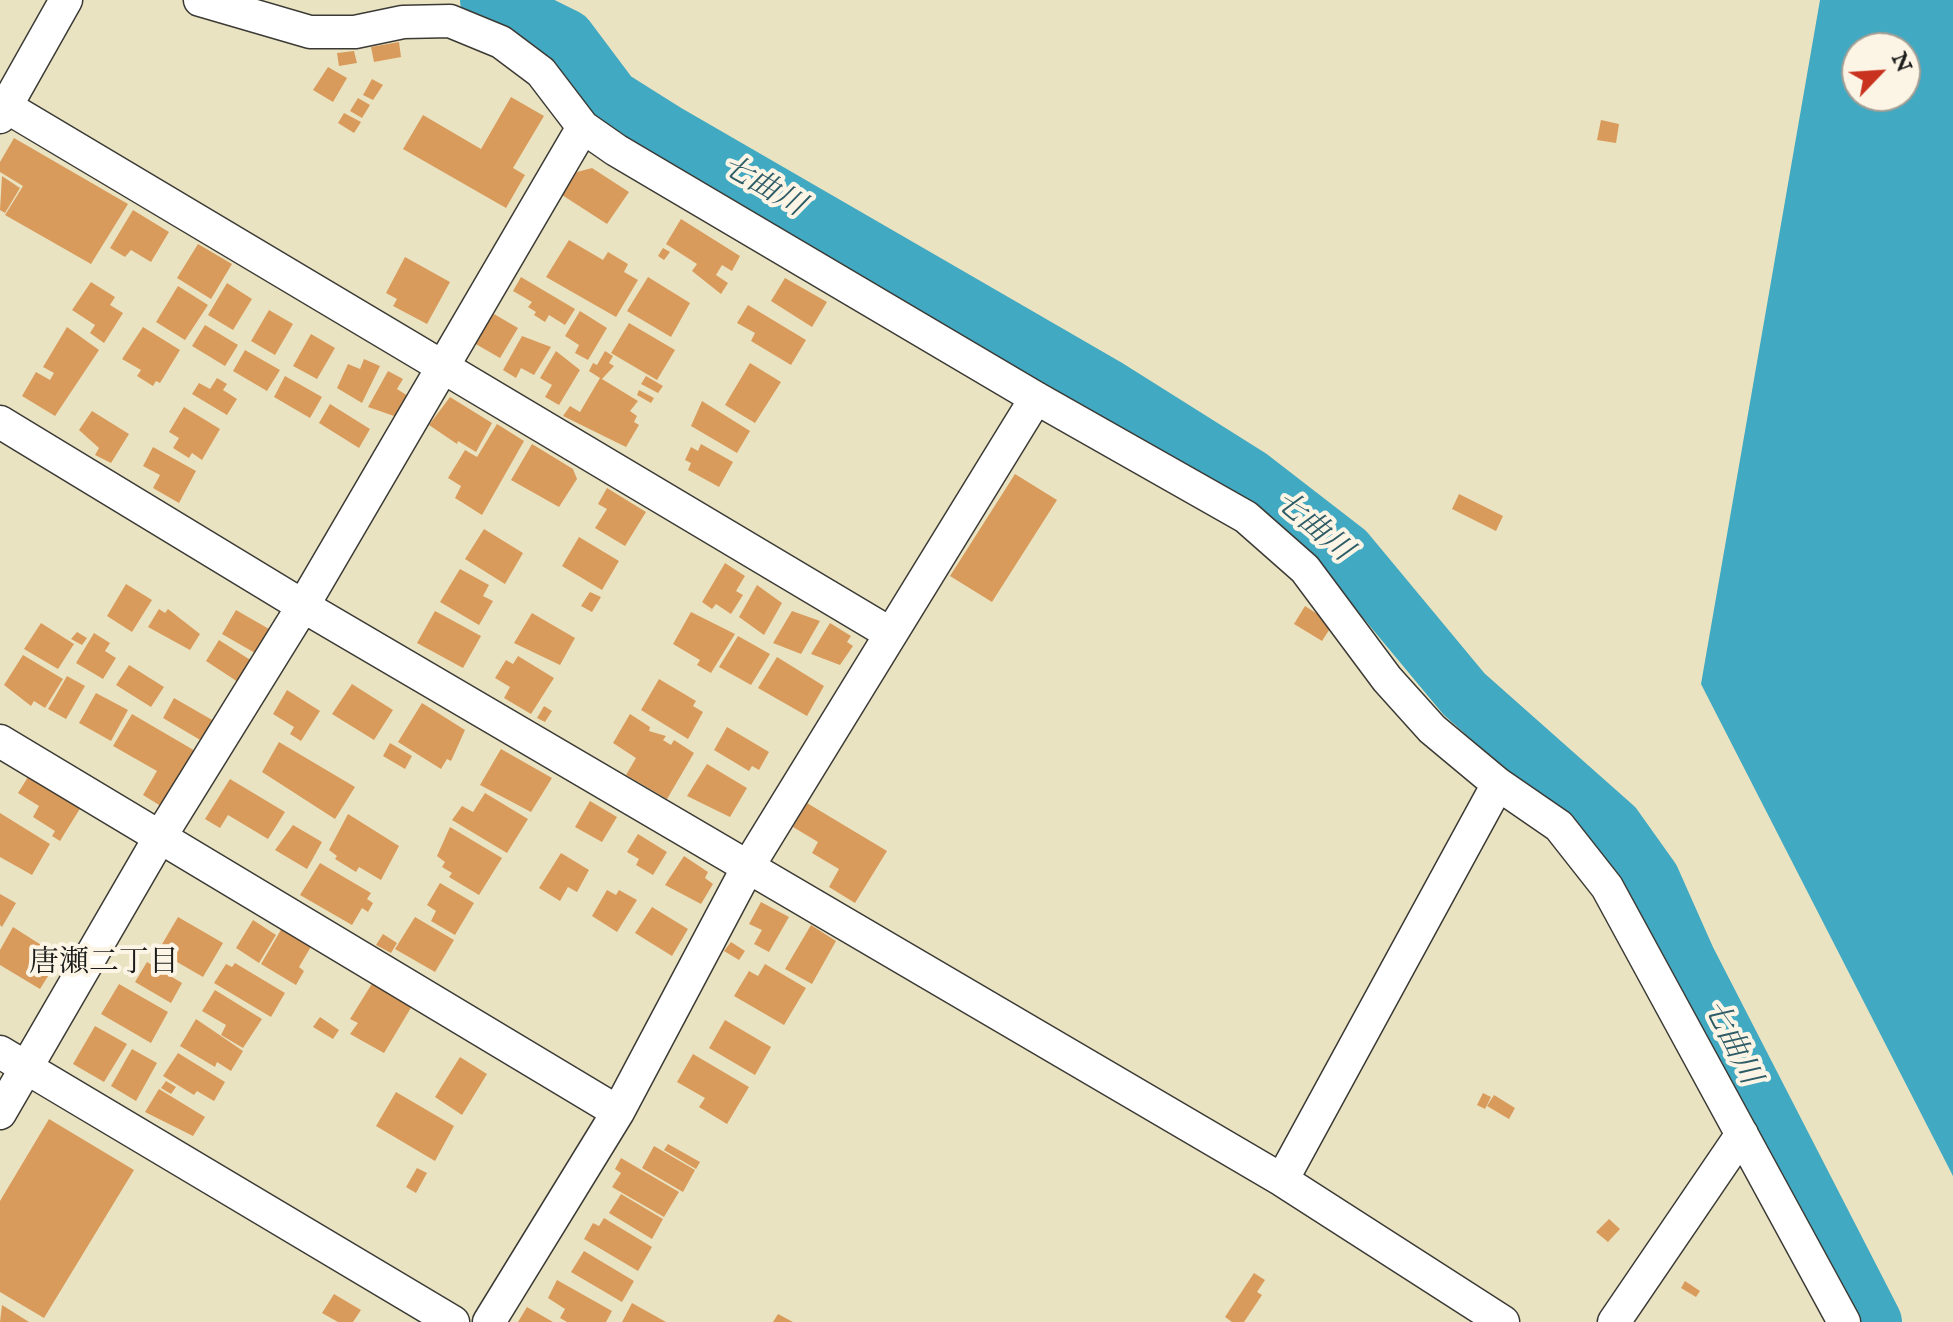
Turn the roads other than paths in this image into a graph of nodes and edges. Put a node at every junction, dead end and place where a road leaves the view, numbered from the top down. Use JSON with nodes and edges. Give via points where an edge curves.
{"nodes":[{"id":1,"x":66,"y":0,"type":"edge"},
{"id":2,"x":200,"y":0,"type":"edge"},
{"id":3,"x":2,"y":109,"type":"edge"},
{"id":4,"x":583,"y":127,"type":"junction"},
{"id":5,"x":441,"y":366,"type":"junction"},
{"id":6,"x":1036,"y":398,"type":"junction"},
{"id":7,"x":0,"y":422,"type":"edge"},
{"id":8,"x":303,"y":606,"type":"junction"},
{"id":9,"x":891,"y":634,"type":"junction"},
{"id":10,"x":0,"y":741,"type":"edge"},
{"id":11,"x":1498,"y":784,"type":"junction"},
{"id":12,"x":160,"y":837,"type":"junction"},
{"id":13,"x":749,"y":865,"type":"junction"},
{"id":14,"x":13,"y":1060,"type":"edge"},
{"id":15,"x":618,"y":1112,"type":"junction"},
{"id":16,"x":0,"y":1113,"type":"edge"},
{"id":17,"x":1742,"y":1134,"type":"junction"},
{"id":18,"x":1282,"y":1180,"type":"junction"},
{"id":19,"x":453,"y":1322,"type":"edge"},
{"id":20,"x":489,"y":1322,"type":"edge"},
{"id":21,"x":1503,"y":1322,"type":"edge"},
{"id":22,"x":1614,"y":1322,"type":"edge"},
{"id":23,"x":1844,"y":1322,"type":"edge"}],
"edges":[{"from":1,"to":3,"type":"street"},
{"from":2,"to":4,"type":"street","via":[[310,32],[450,21],[501,42],[541,72]]},
{"from":3,"to":5,"type":"street"},
{"from":4,"to":5,"type":"street"},
{"from":4,"to":6,"type":"street"},
{"from":5,"to":8,"type":"street"},
{"from":5,"to":9,"type":"street"},
{"from":6,"to":9,"type":"street"},
{"from":6,"to":11,"type":"street","via":[[1246,517],[1305,569],[1387,679],[1432,729]]},
{"from":7,"to":8,"type":"street"},
{"from":8,"to":12,"type":"street"},
{"from":8,"to":13,"type":"street"},
{"from":9,"to":13,"type":"street"},
{"from":10,"to":12,"type":"street"},
{"from":11,"to":17,"type":"street","via":[[1559,826],[1607,887]]},
{"from":11,"to":18,"type":"street"},
{"from":12,"to":14,"type":"street"},
{"from":12,"to":15,"type":"street"},
{"from":13,"to":15,"type":"street"},
{"from":13,"to":18,"type":"street"},
{"from":14,"to":16,"type":"street"},
{"from":14,"to":19,"type":"street"},
{"from":15,"to":20,"type":"street"},
{"from":17,"to":22,"type":"street"},
{"from":17,"to":23,"type":"street"},
{"from":18,"to":21,"type":"street"}]}
